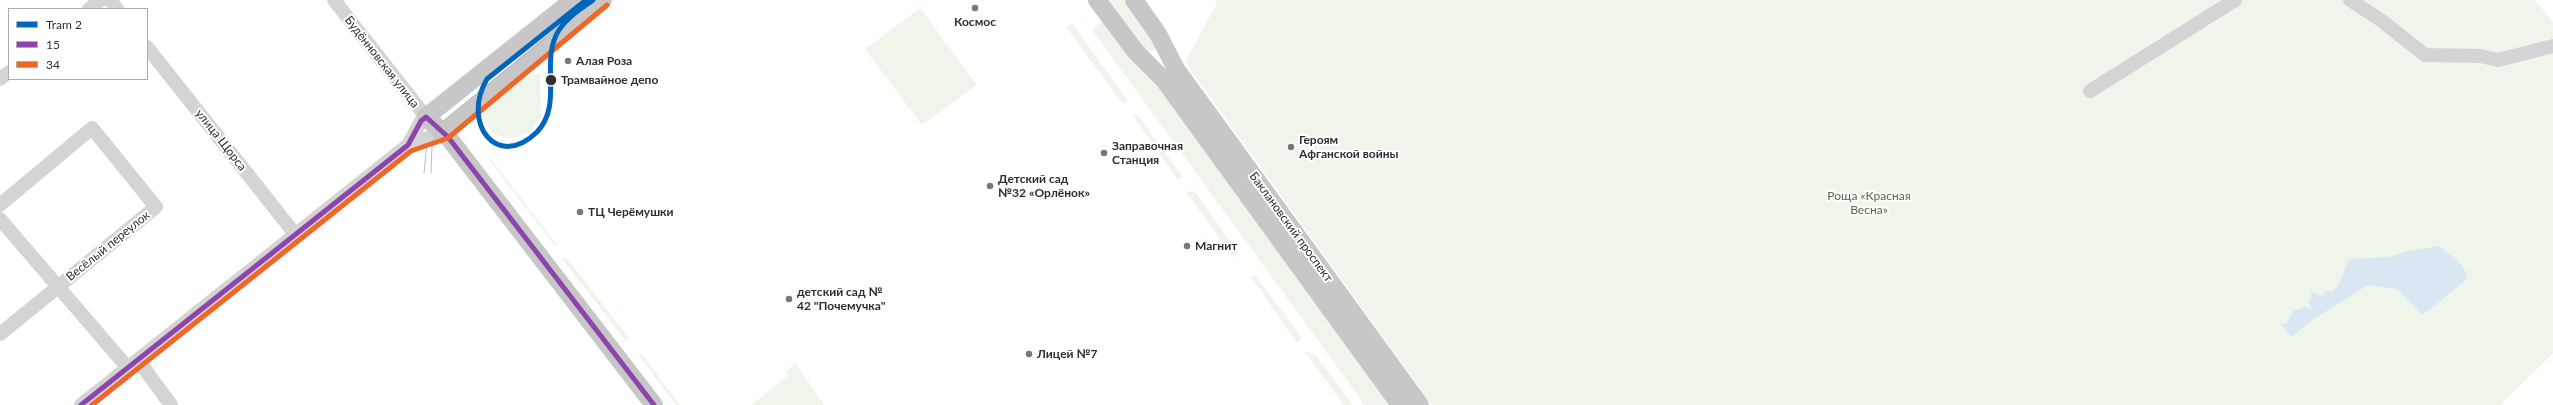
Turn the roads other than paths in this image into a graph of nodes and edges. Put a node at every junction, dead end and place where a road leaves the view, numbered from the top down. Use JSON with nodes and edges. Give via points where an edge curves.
{"nodes":[{"id":1,"x":101,"y":0,"type":"edge"},
{"id":2,"x":110,"y":0,"type":"edge"},
{"id":3,"x":334,"y":0,"type":"edge"},
{"id":4,"x":573,"y":0,"type":"edge"},
{"id":5,"x":603,"y":0,"type":"edge"},
{"id":6,"x":1097,"y":0,"type":"edge"},
{"id":7,"x":1134,"y":0,"type":"edge"},
{"id":8,"x":2235,"y":0,"type":"edge"},
{"id":9,"x":2350,"y":0,"type":"edge"},
{"id":10,"x":90,"y":8,"type":"edge"},
{"id":11,"x":116,"y":8,"type":"edge"},
{"id":12,"x":2553,"y":46,"type":"edge"},
{"id":13,"x":148,"y":48,"type":"edge"},
{"id":14,"x":1166,"y":48,"type":"junction"},
{"id":15,"x":1147,"y":62,"type":"junction"},
{"id":16,"x":8,"y":73,"type":"edge"},
{"id":17,"x":0,"y":79,"type":"edge"},
{"id":18,"x":2090,"y":91,"type":"dead end"},
{"id":19,"x":426,"y":117,"type":"junction"},
{"id":20,"x":444,"y":132,"type":"junction"},
{"id":21,"x":408,"y":145,"type":"junction"},
{"id":22,"x":0,"y":205,"type":"edge"},
{"id":23,"x":0,"y":219,"type":"edge"},
{"id":24,"x":295,"y":234,"type":"junction"},
{"id":25,"x":59,"y":287,"type":"junction"},
{"id":26,"x":0,"y":334,"type":"edge"},
{"id":27,"x":133,"y":364,"type":"junction"},
{"id":28,"x":81,"y":405,"type":"edge"},
{"id":29,"x":171,"y":405,"type":"edge"},
{"id":30,"x":654,"y":405,"type":"edge"},
{"id":31,"x":1400,"y":405,"type":"edge"},
{"id":32,"x":1420,"y":405,"type":"edge"}],
"edges":[{"from":1,"to":10,"type":"street"},
{"from":2,"to":11,"type":"street"},
{"from":3,"to":19,"type":"street","name":"Будённовская улица"},
{"from":4,"to":19,"type":"main road"},
{"from":5,"to":20,"type":"main road"},
{"from":6,"to":15,"type":"main road","name":"Баклановский проспект","via":[[1136,52]]},
{"from":7,"to":14,"type":"main road","name":"Баклановский проспект"},
{"from":8,"to":18,"type":"street"},
{"from":9,"to":12,"type":"street","via":[[2425,55],[2480,56],[2498,60]]},
{"from":13,"to":24,"type":"street","name":"улица Щорса"},
{"from":14,"to":15,"type":"street"},
{"from":14,"to":32,"type":"main road","name":"Баклановский проспект","via":[[1176,69]]},
{"from":15,"to":31,"type":"main road","name":"Баклановский проспект","via":[[1164,80]]},
{"from":16,"to":17,"type":"street"},
{"from":19,"to":20,"type":"main road","name":"Будённовская улица"},
{"from":19,"to":21,"type":"street","via":[[421,121]]},
{"from":20,"to":21,"type":"street"},
{"from":20,"to":30,"type":"main road","name":"Будённовская улица"},
{"from":21,"to":24,"type":"street"},
{"from":22,"to":25,"type":"street","name":"Весёлый переулок","via":[[92,128],[156,207]]},
{"from":23,"to":25,"type":"street"},
{"from":24,"to":27,"type":"street"},
{"from":25,"to":26,"type":"street","name":"Весёлый переулок"},
{"from":25,"to":27,"type":"street"},
{"from":27,"to":28,"type":"street"},
{"from":27,"to":29,"type":"street"}]}
